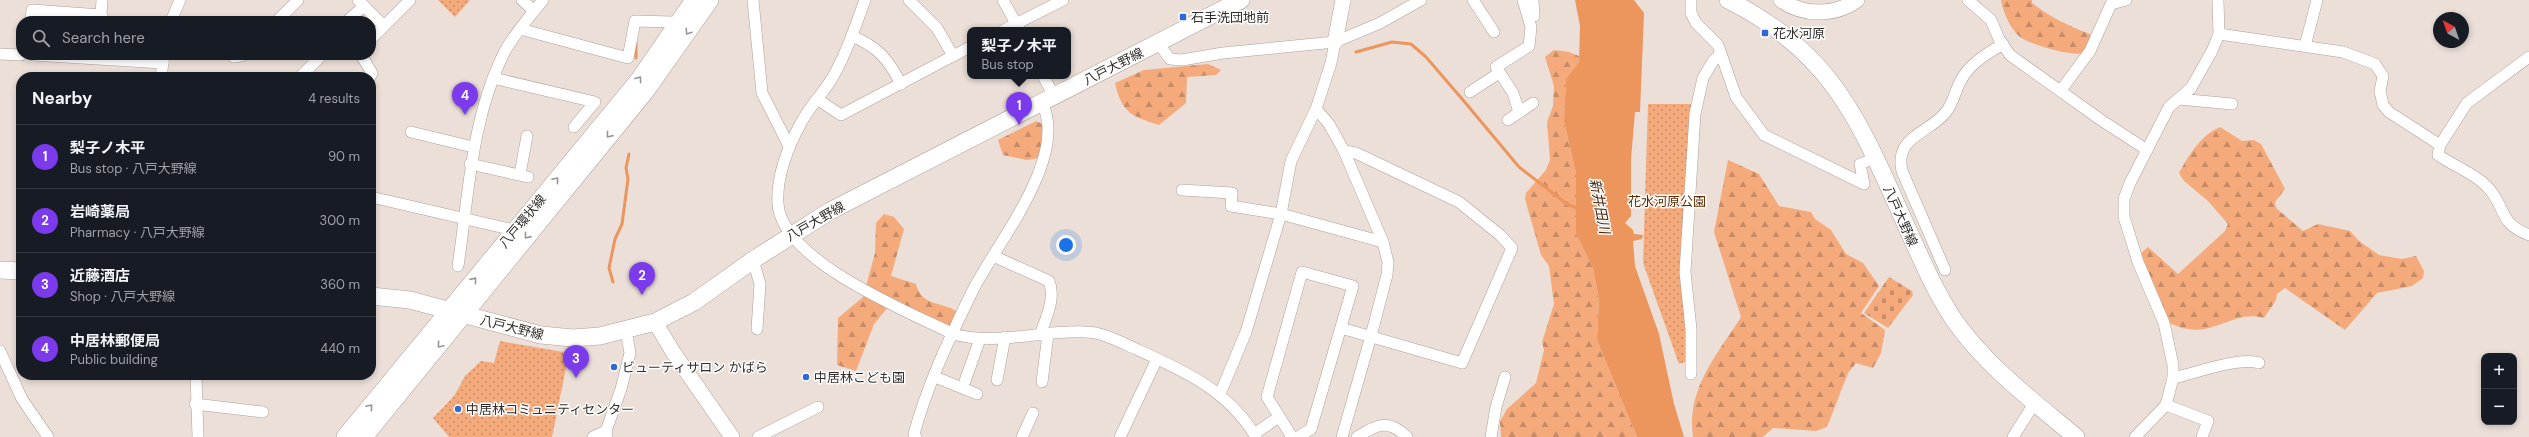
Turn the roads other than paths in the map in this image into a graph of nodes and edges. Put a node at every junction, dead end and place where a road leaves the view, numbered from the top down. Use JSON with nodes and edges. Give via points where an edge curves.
{"nodes":[{"id":1,"x":102,"y":0,"type":"edge"},
{"id":2,"x":180,"y":0,"type":"edge"},
{"id":3,"x":298,"y":0,"type":"edge"},
{"id":4,"x":410,"y":0,"type":"edge"},
{"id":5,"x":522,"y":0,"type":"edge"},
{"id":6,"x":543,"y":0,"type":"edge"},
{"id":7,"x":694,"y":0,"type":"edge"},
{"id":8,"x":710,"y":0,"type":"edge"},
{"id":9,"x":753,"y":0,"type":"edge"},
{"id":10,"x":865,"y":0,"type":"edge"},
{"id":11,"x":909,"y":0,"type":"edge"},
{"id":12,"x":1003,"y":0,"type":"edge"},
{"id":13,"x":1063,"y":0,"type":"edge"},
{"id":14,"x":1241,"y":0,"type":"edge"},
{"id":15,"x":1343,"y":0,"type":"edge"},
{"id":16,"x":1421,"y":0,"type":"edge"},
{"id":17,"x":1473,"y":0,"type":"edge"},
{"id":18,"x":1523,"y":0,"type":"edge"},
{"id":19,"x":1533,"y":0,"type":"edge"},
{"id":20,"x":1691,"y":0,"type":"edge"},
{"id":21,"x":1728,"y":0,"type":"edge"},
{"id":22,"x":1781,"y":0,"type":"edge"},
{"id":23,"x":1857,"y":0,"type":"edge"},
{"id":24,"x":1968,"y":0,"type":"edge"},
{"id":25,"x":2126,"y":0,"type":"edge"},
{"id":26,"x":2218,"y":0,"type":"edge"},
{"id":27,"x":2317,"y":0,"type":"edge"},
{"id":28,"x":361,"y":3,"type":"edge"},
{"id":29,"x":51,"y":5,"type":"edge"},
{"id":30,"x":534,"y":11,"type":"junction"},
{"id":31,"x":31,"y":16,"type":"edge"},
{"id":32,"x":95,"y":16,"type":"edge"},
{"id":33,"x":103,"y":16,"type":"edge"},
{"id":34,"x":173,"y":16,"type":"edge"},
{"id":35,"x":282,"y":16,"type":"edge"},
{"id":36,"x":351,"y":16,"type":"edge"},
{"id":37,"x":374,"y":16,"type":"edge"},
{"id":38,"x":376,"y":18,"type":"edge"},
{"id":39,"x":1529,"y":18,"type":"junction"},
{"id":40,"x":679,"y":25,"type":"junction"},
{"id":41,"x":384,"y":26,"type":"junction"},
{"id":42,"x":1018,"y":27,"type":"edge"},
{"id":43,"x":520,"y":29,"type":"junction"},
{"id":44,"x":1494,"y":32,"type":"dead end"},
{"id":45,"x":376,"y":33,"type":"edge"},
{"id":46,"x":2219,"y":34,"type":"junction"},
{"id":47,"x":852,"y":36,"type":"junction"},
{"id":48,"x":1335,"y":42,"type":"junction"},
{"id":49,"x":1158,"y":43,"type":"junction"},
{"id":50,"x":2003,"y":44,"type":"junction"},
{"id":51,"x":2306,"y":46,"type":"junction"},
{"id":52,"x":967,"y":49,"type":"edge"},
{"id":53,"x":0,"y":54,"type":"edge"},
{"id":54,"x":16,"y":54,"type":"edge"},
{"id":55,"x":1721,"y":54,"type":"junction"},
{"id":56,"x":953,"y":56,"type":"junction"},
{"id":57,"x":2529,"y":57,"type":"edge"},
{"id":58,"x":163,"y":60,"type":"edge"},
{"id":59,"x":317,"y":60,"type":"edge"},
{"id":60,"x":364,"y":60,"type":"edge"},
{"id":61,"x":162,"y":72,"type":"edge"},
{"id":62,"x":305,"y":72,"type":"edge"},
{"id":63,"x":371,"y":72,"type":"edge"},
{"id":64,"x":1499,"y":73,"type":"junction"},
{"id":65,"x":493,"y":78,"type":"junction"},
{"id":66,"x":1044,"y":79,"type":"edge"},
{"id":67,"x":901,"y":84,"type":"junction"},
{"id":68,"x":2061,"y":90,"type":"junction"},
{"id":69,"x":1470,"y":92,"type":"dead end"},
{"id":70,"x":817,"y":99,"type":"junction"},
{"id":71,"x":2179,"y":99,"type":"junction"},
{"id":72,"x":1048,"y":100,"type":"junction"},
{"id":73,"x":1533,"y":103,"type":"dead end"},
{"id":74,"x":2232,"y":104,"type":"dead end"},
{"id":75,"x":1316,"y":109,"type":"junction"},
{"id":76,"x":1519,"y":112,"type":"junction"},
{"id":77,"x":1508,"y":120,"type":"dead end"},
{"id":78,"x":574,"y":127,"type":"dead end"},
{"id":79,"x":411,"y":132,"type":"dead end"},
{"id":80,"x":527,"y":136,"type":"dead end"},
{"id":81,"x":2440,"y":144,"type":"junction"},
{"id":82,"x":789,"y":146,"type":"junction"},
{"id":83,"x":473,"y":147,"type":"junction"},
{"id":84,"x":1344,"y":150,"type":"junction"},
{"id":85,"x":2147,"y":150,"type":"junction"},
{"id":86,"x":1875,"y":158,"type":"junction"},
{"id":87,"x":470,"y":164,"type":"junction"},
{"id":88,"x":1182,"y":190,"type":"dead end"},
{"id":89,"x":376,"y":199,"type":"edge"},
{"id":90,"x":1281,"y":214,"type":"junction"},
{"id":91,"x":465,"y":218,"type":"junction"},
{"id":92,"x":514,"y":230,"type":"junction"},
{"id":93,"x":791,"y":235,"type":"junction"},
{"id":94,"x":2529,"y":235,"type":"edge"},
{"id":95,"x":1383,"y":242,"type":"junction"},
{"id":96,"x":993,"y":256,"type":"junction"},
{"id":97,"x":753,"y":260,"type":"junction"},
{"id":98,"x":458,"y":266,"type":"dead end"},
{"id":99,"x":0,"y":270,"type":"edge"},
{"id":100,"x":1945,"y":270,"type":"dead end"},
{"id":101,"x":16,"y":271,"type":"edge"},
{"id":102,"x":376,"y":297,"type":"edge"},
{"id":103,"x":457,"y":313,"type":"junction"},
{"id":104,"x":655,"y":322,"type":"junction"},
{"id":105,"x":1341,"y":328,"type":"junction"},
{"id":106,"x":756,"y":329,"type":"dead end"},
{"id":107,"x":626,"y":331,"type":"junction"},
{"id":108,"x":952,"y":334,"type":"junction"},
{"id":109,"x":1044,"y":334,"type":"junction"},
{"id":110,"x":1371,"y":336,"type":"junction"},
{"id":111,"x":1005,"y":337,"type":"junction"},
{"id":112,"x":980,"y":339,"type":"junction"},
{"id":113,"x":0,"y":351,"type":"edge"},
{"id":114,"x":1157,"y":358,"type":"junction"},
{"id":115,"x":2259,"y":363,"type":"dead end"},
{"id":116,"x":1691,"y":374,"type":"dead end"},
{"id":117,"x":935,"y":377,"type":"junction"},
{"id":118,"x":1505,"y":377,"type":"dead end"},
{"id":119,"x":2173,"y":378,"type":"junction"},
{"id":120,"x":196,"y":380,"type":"edge"},
{"id":121,"x":997,"y":380,"type":"dead end"},
{"id":122,"x":965,"y":381,"type":"dead end"},
{"id":123,"x":1042,"y":382,"type":"dead end"},
{"id":124,"x":977,"y":394,"type":"dead end"},
{"id":125,"x":1220,"y":394,"type":"junction"},
{"id":126,"x":2034,"y":402,"type":"junction"},
{"id":127,"x":195,"y":404,"type":"junction"},
{"id":128,"x":2166,"y":405,"type":"junction"},
{"id":129,"x":818,"y":407,"type":"dead end"},
{"id":130,"x":263,"y":412,"type":"dead end"},
{"id":131,"x":1033,"y":413,"type":"dead end"},
{"id":132,"x":1279,"y":417,"type":"junction"},
{"id":133,"x":606,"y":434,"type":"edge"},
{"id":134,"x":1255,"y":436,"type":"edge"},
{"id":135,"x":48,"y":437,"type":"edge"},
{"id":136,"x":198,"y":437,"type":"edge"},
{"id":137,"x":345,"y":437,"type":"edge"},
{"id":138,"x":364,"y":437,"type":"edge"},
{"id":139,"x":593,"y":437,"type":"edge"},
{"id":140,"x":732,"y":437,"type":"edge"},
{"id":141,"x":758,"y":437,"type":"edge"},
{"id":142,"x":916,"y":437,"type":"edge"},
{"id":143,"x":1022,"y":437,"type":"edge"},
{"id":144,"x":1120,"y":437,"type":"edge"},
{"id":145,"x":1292,"y":437,"type":"edge"},
{"id":146,"x":1298,"y":437,"type":"edge"},
{"id":147,"x":1342,"y":437,"type":"edge"},
{"id":148,"x":1357,"y":437,"type":"edge"},
{"id":149,"x":1408,"y":437,"type":"edge"},
{"id":150,"x":1490,"y":437,"type":"edge"},
{"id":151,"x":2013,"y":437,"type":"edge"},
{"id":152,"x":2076,"y":437,"type":"edge"},
{"id":153,"x":2135,"y":437,"type":"edge"},
{"id":154,"x":2202,"y":437,"type":"edge"}],
"edges":[{"from":1,"to":33,"type":"street"},
{"from":2,"to":34,"type":"street"},
{"from":3,"to":35,"type":"street"},
{"from":4,"to":41,"type":"street"},
{"from":5,"to":30,"type":"street"},
{"from":6,"to":30,"type":"street"},
{"from":7,"to":40,"type":"main road","name":"八戸環状線"},
{"from":8,"to":103,"type":"main road","name":"八戸環状線","one_way":true,"via":[[645,92]]},
{"from":9,"to":82,"type":"street","via":[[762,93]]},
{"from":10,"to":47,"type":"street"},
{"from":11,"to":56,"type":"street","via":[[937,28]]},
{"from":12,"to":42,"type":"street"},
{"from":13,"to":42,"type":"street"},
{"from":14,"to":49,"type":"main road","name":"八戸大野線"},
{"from":15,"to":48,"type":"main road"},
{"from":16,"to":48,"type":"street","via":[[1380,24]]},
{"from":17,"to":44,"type":"street"},
{"from":18,"to":39,"type":"street"},
{"from":19,"to":39,"type":"street","via":[[1534,16]]},
{"from":20,"to":55,"type":"street","via":[[1691,13],[1696,23],[1710,34]]},
{"from":21,"to":86,"type":"main road","name":"八戸大野線","via":[[1778,29],[1803,50],[1845,100]]},
{"from":22,"to":23,"type":"main road","via":[[1796,9],[1815,12],[1847,6]]},
{"from":24,"to":50,"type":"street","via":[[1990,20]]},
{"from":25,"to":68,"type":"street","via":[[2111,4],[2090,52]]},
{"from":26,"to":46,"type":"street"},
{"from":27,"to":51,"type":"street"},
{"from":28,"to":36,"type":"street"},
{"from":28,"to":37,"type":"street"},
{"from":29,"to":31,"type":"street","via":[[32,10]]},
{"from":29,"to":32,"type":"street"},
{"from":30,"to":43,"type":"street"},
{"from":38,"to":41,"type":"street"},
{"from":39,"to":64,"type":"street","via":[[1532,38],[1529,46],[1496,67]]},
{"from":40,"to":43,"type":"street","via":[[672,22],[634,21],[628,58]]},
{"from":92,"to":40,"type":"main road","name":"八戸環状線","one_way":true,"via":[[638,80]]},
{"from":41,"to":45,"type":"street"},
{"from":43,"to":65,"type":"street","via":[[506,50]]},
{"from":46,"to":51,"type":"street"},
{"from":46,"to":71,"type":"street","via":[[2192,88]]},
{"from":47,"to":67,"type":"street","via":[[880,53]]},
{"from":47,"to":70,"type":"street","via":[[835,74]]},
{"from":48,"to":49,"type":"street","via":[[1223,53],[1182,60],[1170,59]]},
{"from":48,"to":75,"type":"street"},
{"from":49,"to":72,"type":"main road","name":"八戸大野線"},
{"from":50,"to":68,"type":"street","via":[[2010,55]]},
{"from":50,"to":100,"type":"street","via":[[1967,70],[1947,111],[1912,139],[1902,154],[1902,171]]},
{"from":51,"to":81,"type":"street","via":[[2343,52],[2375,64],[2383,76],[2380,91],[2383,105],[2389,112]]},
{"from":52,"to":56,"type":"street"},
{"from":53,"to":54,"type":"street"},
{"from":55,"to":86,"type":"street","via":[[1736,98],[1764,135],[1864,184],[1860,164]]},
{"from":55,"to":116,"type":"street","via":[[1713,61],[1703,78],[1695,114],[1685,272],[1691,328]]},
{"from":56,"to":67,"type":"street"},
{"from":57,"to":81,"type":"street","via":[[2467,103]]},
{"from":58,"to":61,"type":"street"},
{"from":59,"to":62,"type":"street"},
{"from":60,"to":63,"type":"street"},
{"from":64,"to":69,"type":"street"},
{"from":64,"to":76,"type":"street","via":[[1512,93]]},
{"from":65,"to":78,"type":"street","via":[[595,102]]},
{"from":65,"to":83,"type":"street"},
{"from":66,"to":72,"type":"street"},
{"from":67,"to":70,"type":"street","via":[[841,115]]},
{"from":68,"to":85,"type":"street"},
{"from":70,"to":82,"type":"street"},
{"from":71,"to":74,"type":"street"},
{"from":71,"to":85,"type":"street","via":[[2169,106]]},
{"from":72,"to":93,"type":"main road","name":"八戸大野線","via":[[830,211]]},
{"from":72,"to":96,"type":"street","via":[[1048,120],[1040,169],[1016,221]]},
{"from":73,"to":76,"type":"street"},
{"from":75,"to":84,"type":"street","via":[[1329,124]]},
{"from":75,"to":90,"type":"street","via":[[1290,161]]},
{"from":76,"to":77,"type":"street"},
{"from":79,"to":83,"type":"street"},
{"from":80,"to":87,"type":"street","via":[[524,176]]},
{"from":81,"to":94,"type":"street","via":[[2438,156],[2489,189],[2505,219],[2514,228]]},
{"from":82,"to":93,"type":"street","via":[[779,186],[778,205]]},
{"from":83,"to":87,"type":"street"},
{"from":84,"to":95,"type":"street"},
{"from":84,"to":110,"type":"street","via":[[1356,152],[1459,202],[1512,248],[1462,363]]},
{"from":85,"to":119,"type":"street","via":[[2124,199],[2124,217],[2138,262],[2164,323],[2173,365]]},
{"from":86,"to":126,"type":"main road","name":"八戸大野線","via":[[1935,287],[1954,320],[1996,368]]},
{"from":87,"to":91,"type":"street"},
{"from":88,"to":90,"type":"street","via":[[1232,193],[1231,206]]},
{"from":89,"to":91,"type":"street"},
{"from":90,"to":95,"type":"street"},
{"from":90,"to":125,"type":"street","via":[[1246,332]]},
{"from":91,"to":92,"type":"street"},
{"from":91,"to":98,"type":"street"},
{"from":103,"to":92,"type":"main road","name":"八戸環状線","one_way":true},
{"from":93,"to":97,"type":"main road","name":"八戸大野線"},
{"from":93,"to":108,"type":"street","via":[[810,255],[838,276]]},
{"from":95,"to":110,"type":"street","via":[[1387,275]]},
{"from":96,"to":108,"type":"street","via":[[971,293]]},
{"from":96,"to":109,"type":"street","via":[[1048,281],[1052,288]]},
{"from":97,"to":104,"type":"main road","name":"八戸大野線","via":[[694,302]]},
{"from":97,"to":106,"type":"street","via":[[760,284]]},
{"from":99,"to":101,"type":"main road"},
{"from":102,"to":103,"type":"main road","name":"八戸大野線","via":[[410,300]]},
{"from":103,"to":107,"type":"main road","name":"八戸大野線","via":[[541,335],[573,338]]},
{"from":137,"to":103,"type":"main road","name":"八戸環状線","one_way":true},
{"from":103,"to":138,"type":"main road","name":"八戸環状線","one_way":true},
{"from":104,"to":107,"type":"main road","name":"八戸大野線"},
{"from":104,"to":140,"type":"main road"},
{"from":105,"to":110,"type":"street"},
{"from":105,"to":132,"type":"street","via":[[1353,286],[1302,272],[1266,397]]},
{"from":105,"to":146,"type":"street","via":[[1311,429]]},
{"from":107,"to":133,"type":"street","via":[[630,353]]},
{"from":108,"to":112,"type":"street"},
{"from":108,"to":117,"type":"street"},
{"from":109,"to":111,"type":"street"},
{"from":109,"to":114,"type":"street","via":[[1100,334]]},
{"from":109,"to":123,"type":"street"},
{"from":110,"to":147,"type":"street"},
{"from":111,"to":112,"type":"street"},
{"from":111,"to":121,"type":"street"},
{"from":112,"to":122,"type":"street"},
{"from":113,"to":135,"type":"street","via":[[22,399]]},
{"from":114,"to":125,"type":"street","via":[[1200,379]]},
{"from":114,"to":144,"type":"street"},
{"from":115,"to":119,"type":"street","via":[[2252,360],[2238,361]]},
{"from":117,"to":124,"type":"street"},
{"from":117,"to":142,"type":"street","via":[[922,406],[914,434]]},
{"from":118,"to":150,"type":"street"},
{"from":119,"to":128,"type":"street"},
{"from":120,"to":127,"type":"street"},
{"from":125,"to":134,"type":"street"},
{"from":126,"to":151,"type":"street"},
{"from":126,"to":152,"type":"main road","name":"八戸大野線"},
{"from":127,"to":130,"type":"street"},
{"from":127,"to":136,"type":"street"},
{"from":128,"to":153,"type":"street"},
{"from":128,"to":154,"type":"street","via":[[2208,421]]},
{"from":129,"to":141,"type":"street"},
{"from":131,"to":143,"type":"street"},
{"from":132,"to":134,"type":"street"},
{"from":132,"to":145,"type":"street"},
{"from":133,"to":139,"type":"street"},
{"from":148,"to":149,"type":"street","via":[[1377,426],[1387,424]]}]}
